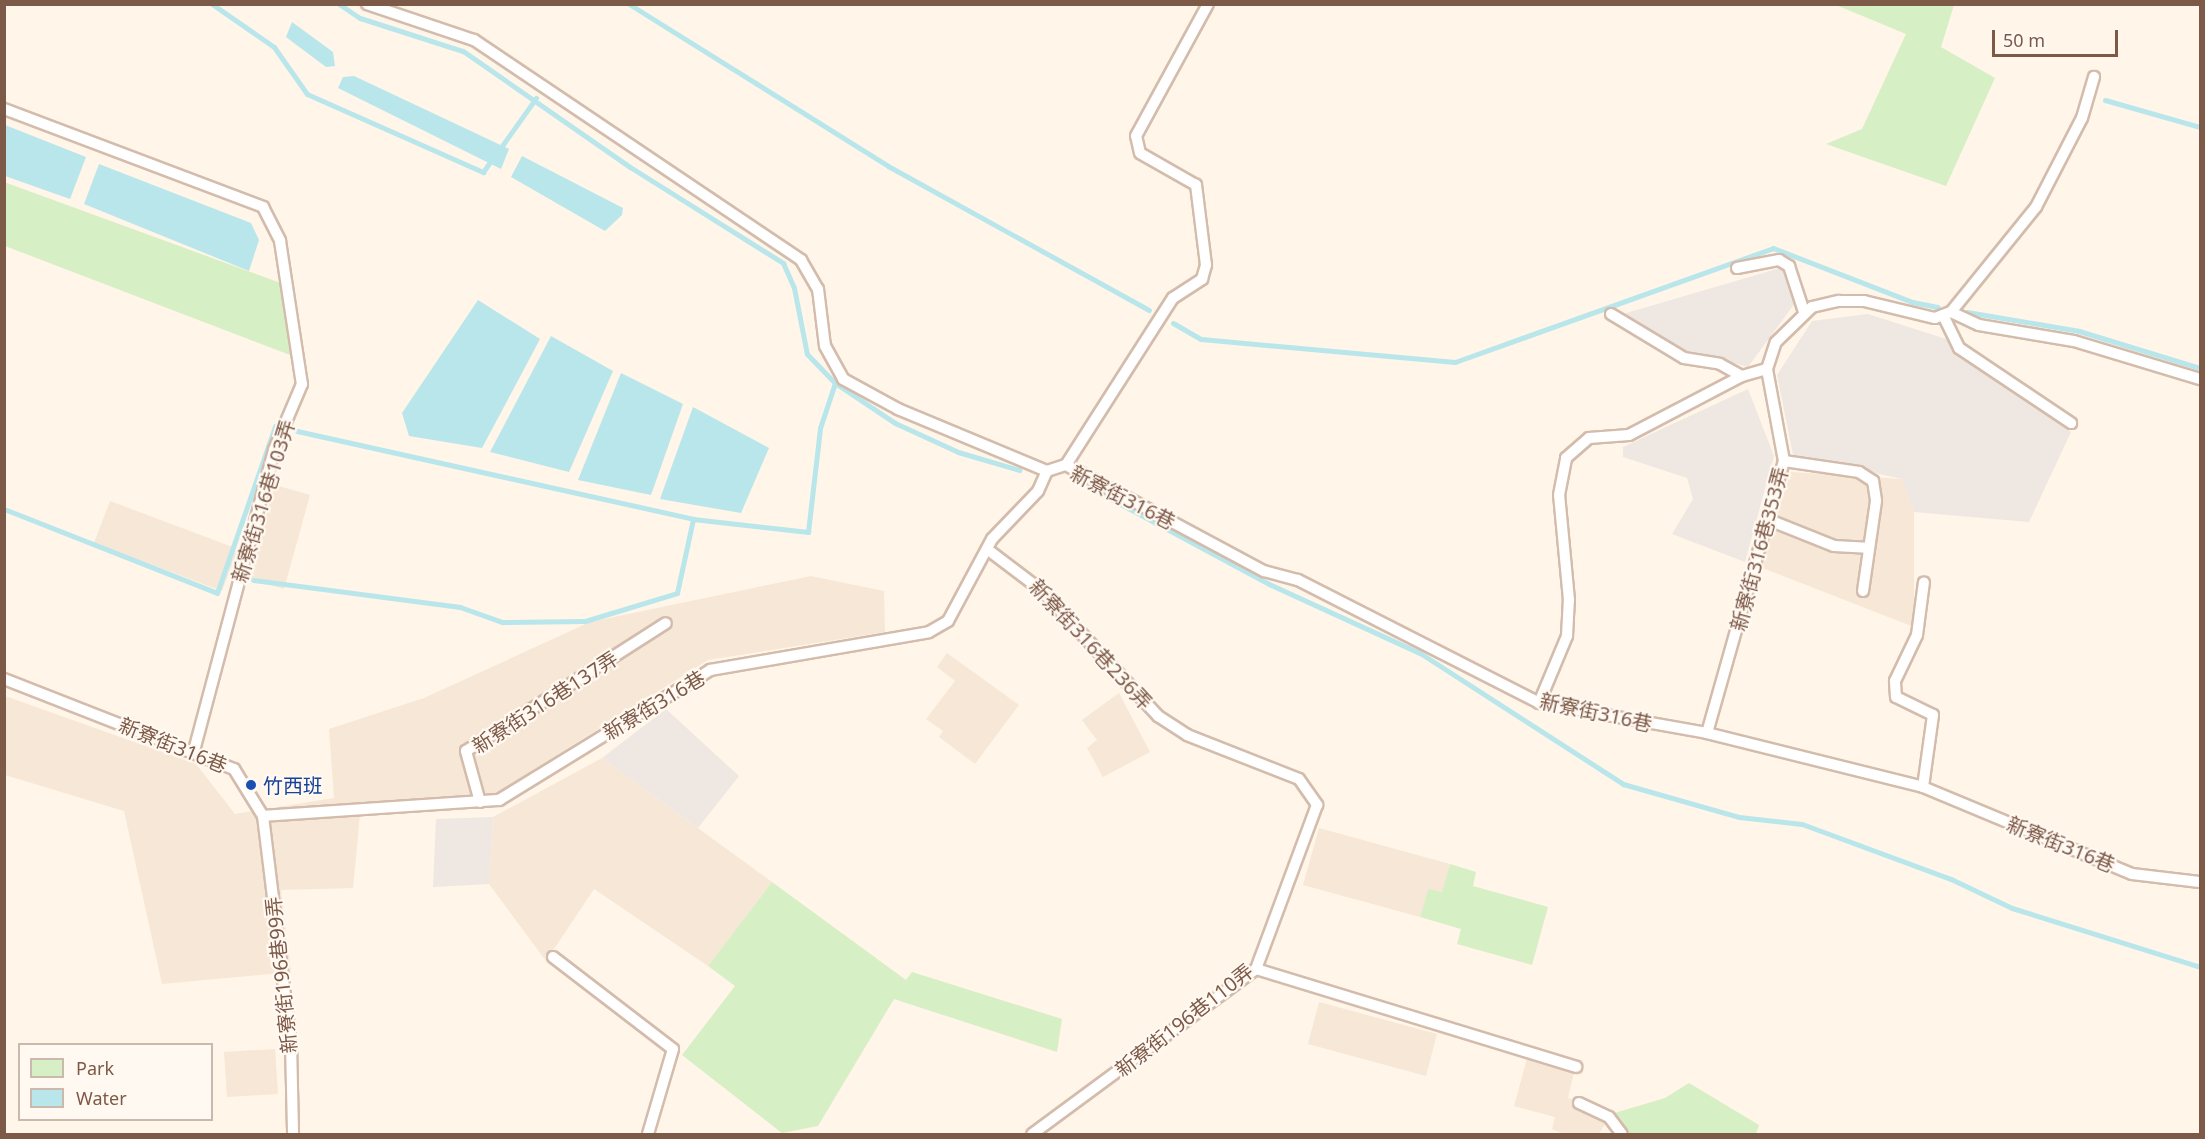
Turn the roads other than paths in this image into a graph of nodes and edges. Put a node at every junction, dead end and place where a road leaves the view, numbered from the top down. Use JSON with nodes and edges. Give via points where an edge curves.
{"nodes":[{"id":1,"x":367,"y":4,"type":"edge"},
{"id":2,"x":1208,"y":4,"type":"edge"},
{"id":3,"x":2094,"y":77,"type":"dead end"},
{"id":4,"x":4,"y":109,"type":"edge"},
{"id":5,"x":1737,"y":268,"type":"dead end"},
{"id":6,"x":1804,"y":312,"type":"junction"},
{"id":7,"x":1611,"y":314,"type":"dead end"},
{"id":8,"x":1947,"y":314,"type":"junction"},
{"id":9,"x":1767,"y":369,"type":"junction"},
{"id":10,"x":1742,"y":376,"type":"junction"},
{"id":11,"x":2200,"y":379,"type":"edge"},
{"id":12,"x":2071,"y":423,"type":"dead end"},
{"id":13,"x":1784,"y":461,"type":"junction"},
{"id":14,"x":1066,"y":465,"type":"junction"},
{"id":15,"x":1047,"y":471,"type":"junction"},
{"id":16,"x":1769,"y":520,"type":"junction"},
{"id":17,"x":1867,"y":548,"type":"junction"},
{"id":18,"x":987,"y":549,"type":"junction"},
{"id":19,"x":1924,"y":582,"type":"dead end"},
{"id":20,"x":1863,"y":591,"type":"dead end"},
{"id":21,"x":666,"y":623,"type":"dead end"},
{"id":22,"x":4,"y":679,"type":"edge"},
{"id":23,"x":1539,"y":703,"type":"junction"},
{"id":24,"x":1707,"y":733,"type":"junction"},
{"id":25,"x":194,"y":750,"type":"junction"},
{"id":26,"x":1923,"y":787,"type":"junction"},
{"id":27,"x":480,"y":802,"type":"junction"},
{"id":28,"x":1317,"y":805,"type":"joint"},
{"id":29,"x":262,"y":816,"type":"junction"},
{"id":30,"x":2200,"y":882,"type":"edge"},
{"id":31,"x":553,"y":957,"type":"dead end"},
{"id":32,"x":1256,"y":969,"type":"junction"},
{"id":33,"x":1576,"y":1067,"type":"dead end"},
{"id":34,"x":1579,"y":1102,"type":"dead end"},
{"id":35,"x":293,"y":1134,"type":"edge"},
{"id":36,"x":648,"y":1134,"type":"edge"},
{"id":37,"x":1032,"y":1134,"type":"edge"},
{"id":38,"x":1622,"y":1134,"type":"edge"}],
"edges":[{"from":1,"to":15,"type":"lane","via":[[474,40],[801,260],[818,289],[825,345],[843,379],[898,409]]},
{"from":2,"to":14,"type":"lane","via":[[1136,136],[1140,153],[1196,185],[1206,265],[1202,279],[1173,298]]},
{"from":3,"to":8,"type":"lane","via":[[2082,118],[2036,207]]},
{"from":4,"to":25,"type":"lane","name":"新寮街316巷103弄","via":[[263,207],[280,241],[302,384],[274,450]]},
{"from":5,"to":6,"type":"lane","via":[[1779,260],[1789,266]]},
{"from":6,"to":8,"type":"lane","via":[[1839,301],[1864,301],[1902,314]]},
{"from":6,"to":9,"type":"lane","via":[[1776,342]]},
{"from":7,"to":10,"type":"lane","via":[[1683,358],[1720,364]]},
{"from":8,"to":11,"type":"lane","via":[[1979,325],[2074,341]]},
{"from":8,"to":12,"type":"lane","via":[[1959,348]]},
{"from":9,"to":10,"type":"lane"},
{"from":9,"to":13,"type":"lane","name":"新寮街316巷353弄"},
{"from":10,"to":23,"type":"lane","via":[[1629,435],[1589,438],[1566,458],[1559,495],[1567,636]]},
{"from":13,"to":16,"type":"lane","name":"新寮街316巷353弄"},
{"from":13,"to":17,"type":"lane","via":[[1859,472],[1873,481],[1875,501]]},
{"from":14,"to":15,"type":"lane","name":"新寮街316巷"},
{"from":14,"to":23,"type":"lane","name":"新寮街316巷","via":[[1264,571],[1298,580]]},
{"from":15,"to":18,"type":"lane","name":"新寮街316巷","via":[[1038,491]]},
{"from":16,"to":17,"type":"lane","via":[[1834,546]]},
{"from":16,"to":24,"type":"lane","name":"新寮街316巷353弄"},
{"from":17,"to":20,"type":"lane"},
{"from":18,"to":27,"type":"lane","name":"新寮街316巷","via":[[948,621],[929,632],[710,670],[499,800]]},
{"from":18,"to":28,"type":"lane","name":"新寮街316巷236弄","via":[[1041,590],[1158,716],[1187,735],[1299,779]]},
{"from":19,"to":26,"type":"lane","via":[[1917,634],[1895,681],[1896,697],[1933,715]]},
{"from":21,"to":27,"type":"lane","name":"新寮街316巷137弄","via":[[466,751]]},
{"from":22,"to":25,"type":"lane","name":"新寮街316巷"},
{"from":23,"to":24,"type":"lane","name":"新寮街316巷"},
{"from":24,"to":26,"type":"lane","name":"新寮街316巷"},
{"from":25,"to":29,"type":"lane","name":"新寮街316巷","via":[[234,769]]},
{"from":26,"to":30,"type":"lane","name":"新寮街316巷","via":[[2132,874]]},
{"from":27,"to":29,"type":"lane","name":"新寮街316巷"},
{"from":28,"to":32,"type":"lane","name":"新寮街196巷110弄"},
{"from":29,"to":35,"type":"lane","name":"新寮街196巷99弄","via":[[291,1043]]},
{"from":31,"to":36,"type":"lane","via":[[673,1048]]},
{"from":32,"to":33,"type":"lane"},
{"from":32,"to":37,"type":"lane","name":"新寮街196巷110弄"},
{"from":34,"to":38,"type":"lane","via":[[1610,1118]]}]}
